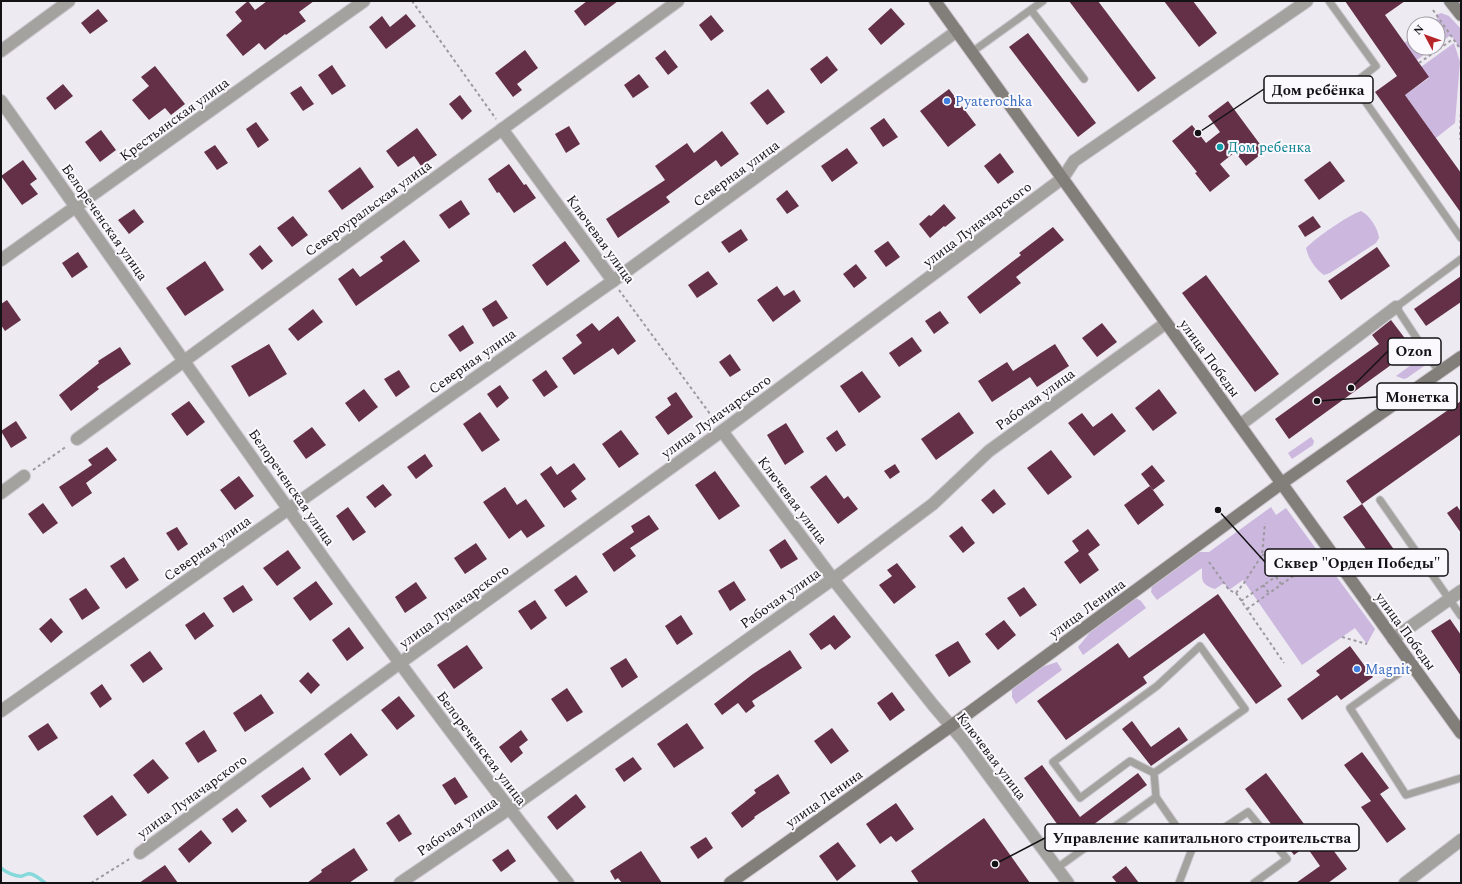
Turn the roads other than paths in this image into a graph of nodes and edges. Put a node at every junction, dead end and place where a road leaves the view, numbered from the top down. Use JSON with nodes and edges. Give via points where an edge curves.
{"nodes":[{"id":1,"x":69,"y":1,"type":"edge"},
{"id":2,"x":364,"y":1,"type":"edge"},
{"id":3,"x":678,"y":1,"type":"edge"},
{"id":4,"x":935,"y":1,"type":"edge"},
{"id":5,"x":1043,"y":1,"type":"edge"},
{"id":6,"x":1307,"y":1,"type":"edge"},
{"id":7,"x":1329,"y":1,"type":"edge"},
{"id":8,"x":1450,"y":1,"type":"edge"},
{"id":9,"x":1031,"y":10,"type":"junction"},
{"id":10,"x":1461,"y":15,"type":"edge"},
{"id":11,"x":957,"y":31,"type":"junction"},
{"id":12,"x":1,"y":51,"type":"edge"},
{"id":13,"x":972,"y":52,"type":"junction"},
{"id":14,"x":1084,"y":79,"type":"dead end"},
{"id":15,"x":1,"y":101,"type":"edge"},
{"id":16,"x":502,"y":129,"type":"junction"},
{"id":17,"x":1063,"y":178,"type":"junction"},
{"id":18,"x":76,"y":207,"type":"junction"},
{"id":19,"x":1461,"y":238,"type":"edge"},
{"id":20,"x":1461,"y":258,"type":"edge"},
{"id":21,"x":1,"y":260,"type":"edge"},
{"id":22,"x":613,"y":281,"type":"junction"},
{"id":23,"x":1396,"y":307,"type":"junction"},
{"id":24,"x":1166,"y":323,"type":"junction"},
{"id":25,"x":1461,"y":357,"type":"edge"},
{"id":26,"x":184,"y":360,"type":"junction"},
{"id":27,"x":1439,"y":372,"type":"junction"},
{"id":28,"x":1240,"y":425,"type":"junction"},
{"id":29,"x":722,"y":431,"type":"junction"},
{"id":30,"x":77,"y":440,"type":"road end"},
{"id":31,"x":24,"y":476,"type":"road end"},
{"id":32,"x":1282,"y":484,"type":"junction"},
{"id":33,"x":1,"y":493,"type":"edge"},
{"id":34,"x":1380,"y":500,"type":"dead end"},
{"id":35,"x":289,"y":509,"type":"junction"},
{"id":36,"x":833,"y":579,"type":"junction"},
{"id":37,"x":1461,"y":591,"type":"edge"},
{"id":38,"x":1449,"y":599,"type":"junction"},
{"id":39,"x":1461,"y":616,"type":"edge"},
{"id":40,"x":1393,"y":639,"type":"junction"},
{"id":41,"x":400,"y":663,"type":"junction"},
{"id":42,"x":1412,"y":664,"type":"junction"},
{"id":43,"x":1,"y":711,"type":"edge"},
{"id":44,"x":951,"y":726,"type":"junction"},
{"id":45,"x":1461,"y":733,"type":"edge"},
{"id":46,"x":1154,"y":773,"type":"junction"},
{"id":47,"x":1461,"y":778,"type":"edge"},
{"id":48,"x":1156,"y":797,"type":"junction"},
{"id":49,"x":509,"y":809,"type":"junction"},
{"id":50,"x":1461,"y":840,"type":"edge"},
{"id":51,"x":1192,"y":849,"type":"junction"},
{"id":52,"x":140,"y":853,"type":"road end"},
{"id":53,"x":1057,"y":868,"type":"junction"},
{"id":54,"x":400,"y":883,"type":"edge"},
{"id":55,"x":568,"y":883,"type":"edge"},
{"id":56,"x":730,"y":883,"type":"edge"},
{"id":57,"x":1068,"y":883,"type":"edge"},
{"id":58,"x":1179,"y":883,"type":"edge"},
{"id":59,"x":1254,"y":883,"type":"edge"},
{"id":60,"x":1405,"y":883,"type":"edge"}],
"edges":[{"from":1,"to":12,"type":"street"},
{"from":2,"to":18,"type":"street","name":"Крестьянская улица"},
{"from":3,"to":16,"type":"street","name":"Североуральская улица"},
{"from":4,"to":11,"type":"main road","name":"улица Победы"},
{"from":5,"to":9,"type":"lane"},
{"from":6,"to":17,"type":"street","name":"улица Луначарского","via":[[1074,161]]},
{"from":7,"to":19,"type":"lane","via":[[1376,66],[1353,84]]},
{"from":8,"to":10,"type":"main road"},
{"from":9,"to":13,"type":"lane"},
{"from":9,"to":14,"type":"lane"},
{"from":11,"to":13,"type":"main road","name":"улица Победы"},
{"from":11,"to":22,"type":"street","name":"Северная улица"},
{"from":13,"to":17,"type":"main road","name":"улица Победы"},
{"from":15,"to":18,"type":"street","name":"Белореченская улица"},
{"from":16,"to":22,"type":"street","name":"Ключевая улица"},
{"from":16,"to":26,"type":"street","name":"Североуральская улица"},
{"from":17,"to":24,"type":"main road","name":"улица Победы"},
{"from":17,"to":29,"type":"street","name":"улица Луначарского"},
{"from":18,"to":21,"type":"street","name":"Крестьянская улица"},
{"from":18,"to":26,"type":"street","name":"Белореченская улица"},
{"from":20,"to":23,"type":"lane"},
{"from":22,"to":35,"type":"street","name":"Северная улица"},
{"from":23,"to":27,"type":"lane"},
{"from":23,"to":28,"type":"street"},
{"from":24,"to":28,"type":"main road","name":"улица Победы"},
{"from":24,"to":36,"type":"street","name":"Рабочая улица","via":[[989,451],[933,504]]},
{"from":25,"to":27,"type":"main road","name":"улица Ленина"},
{"from":26,"to":30,"type":"street","name":"Североуральская улица"},
{"from":26,"to":35,"type":"street","name":"Белореченская улица"},
{"from":27,"to":32,"type":"main road","name":"улица Ленина"},
{"from":28,"to":32,"type":"main road","name":"улица Победы"},
{"from":29,"to":36,"type":"street","name":"Ключевая улица"},
{"from":29,"to":41,"type":"street","name":"улица Луначарского"},
{"from":31,"to":33,"type":"street"},
{"from":32,"to":40,"type":"main road","name":"улица Победы"},
{"from":32,"to":44,"type":"main road","name":"улица Ленина"},
{"from":34,"to":38,"type":"lane"},
{"from":35,"to":41,"type":"street","name":"Белореченская улица"},
{"from":35,"to":43,"type":"street","name":"Северная улица"},
{"from":36,"to":44,"type":"street","name":"Ключевая улица"},
{"from":36,"to":49,"type":"street","name":"Рабочая улица"},
{"from":37,"to":38,"type":"street"},
{"from":38,"to":39,"type":"lane"},
{"from":38,"to":40,"type":"street"},
{"from":40,"to":42,"type":"main road","name":"улица Победы"},
{"from":41,"to":49,"type":"street","name":"Белореченская улица"},
{"from":41,"to":52,"type":"street","name":"улица Луначарского"},
{"from":42,"to":45,"type":"main road","name":"улица Победы"},
{"from":42,"to":47,"type":"lane","via":[[1350,708],[1406,795]]},
{"from":44,"to":53,"type":"street","name":"Ключевая улица"},
{"from":44,"to":56,"type":"main road","name":"улица Ленина"},
{"from":46,"to":46,"type":"lane","via":[[1245,709],[1200,646],[1157,686],[1053,762],[1080,798],[1130,761]]},
{"from":46,"to":48,"type":"lane"},
{"from":48,"to":51,"type":"lane"},
{"from":48,"to":53,"type":"lane"},
{"from":49,"to":54,"type":"street","name":"Рабочая улица"},
{"from":49,"to":55,"type":"street","name":"Белореченская улица"},
{"from":50,"to":60,"type":"street"},
{"from":51,"to":58,"type":"lane"},
{"from":51,"to":59,"type":"lane","via":[[1248,812],[1287,859]]},
{"from":53,"to":57,"type":"street","name":"Ключевая улица"}]}
